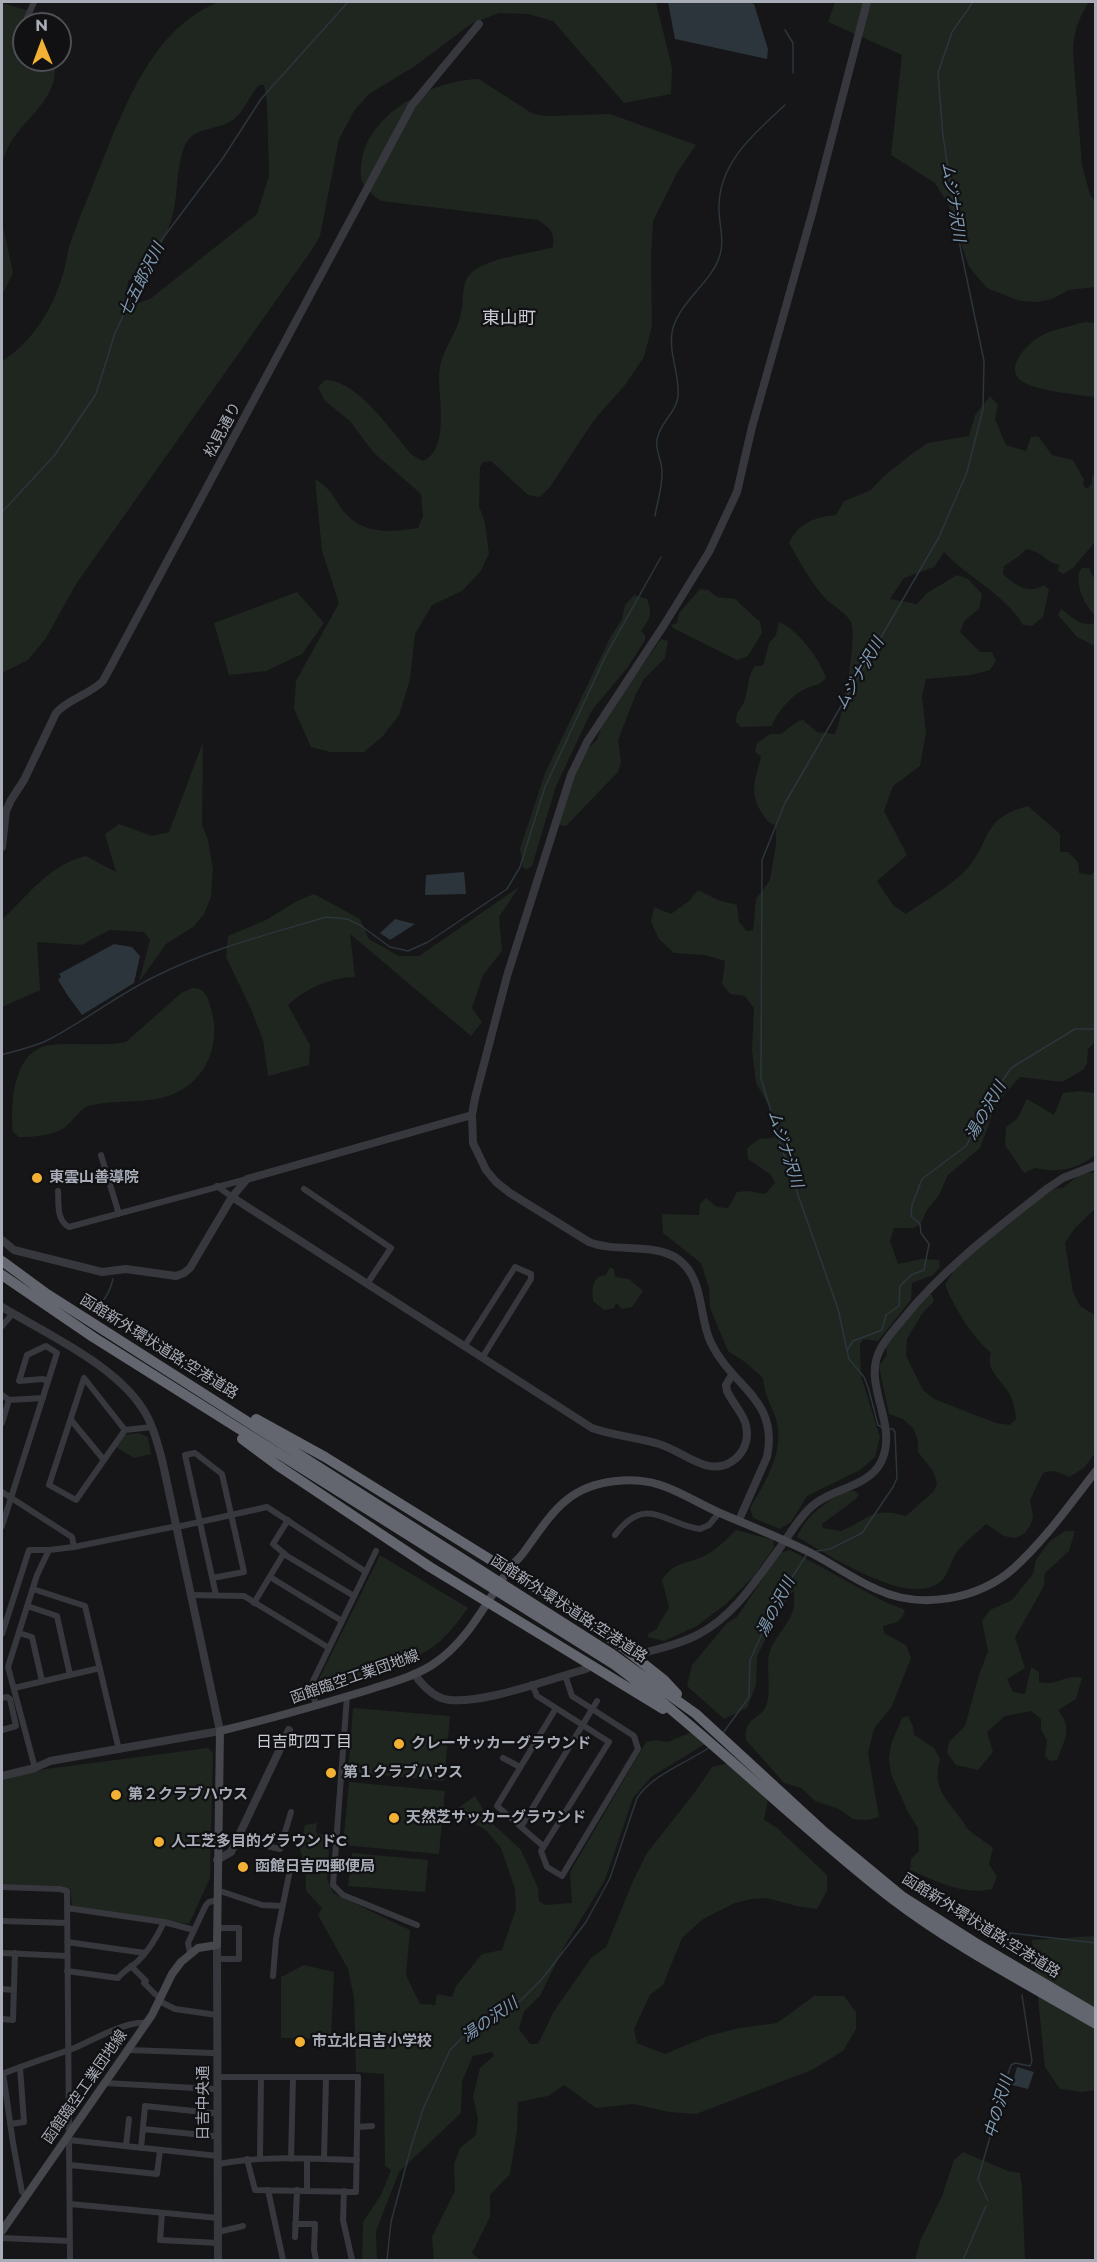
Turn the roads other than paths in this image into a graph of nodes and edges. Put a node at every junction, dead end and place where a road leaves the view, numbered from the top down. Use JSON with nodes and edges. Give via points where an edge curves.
{"nodes":[{"id":1,"x":867,"y":2,"type":"edge"},
{"id":2,"x":479,"y":24,"type":"dead end"},
{"id":3,"x":2,"y":847,"type":"edge"},
{"id":4,"x":472,"y":1115,"type":"junction"},
{"id":5,"x":101,"y":1155,"type":"dead end"},
{"id":6,"x":1095,"y":1166,"type":"edge"},
{"id":7,"x":247,"y":1179,"type":"junction"},
{"id":8,"x":217,"y":1186,"type":"junction"},
{"id":9,"x":304,"y":1189,"type":"dead end"},
{"id":10,"x":58,"y":1191,"type":"dead end"},
{"id":11,"x":232,"y":1197,"type":"junction"},
{"id":12,"x":119,"y":1214,"type":"junction"},
{"id":13,"x":2,"y":1240,"type":"edge"},
{"id":14,"x":2,"y":1261,"type":"edge"},
{"id":15,"x":2,"y":1275,"type":"edge"},
{"id":16,"x":367,"y":1284,"type":"junction"},
{"id":17,"x":2,"y":1307,"type":"edge"},
{"id":18,"x":13,"y":1313,"type":"junction"},
{"id":19,"x":2,"y":1326,"type":"edge"},
{"id":20,"x":464,"y":1347,"type":"junction"},
{"id":21,"x":119,"y":1353,"type":"junction"},
{"id":22,"x":482,"y":1358,"type":"junction"},
{"id":23,"x":157,"y":1363,"type":"junction"},
{"id":24,"x":732,"y":1375,"type":"junction"},
{"id":25,"x":48,"y":1381,"type":"junction"},
{"id":26,"x":2,"y":1395,"type":"edge"},
{"id":27,"x":43,"y":1398,"type":"junction"},
{"id":28,"x":9,"y":1400,"type":"junction"},
{"id":29,"x":72,"y":1420,"type":"junction"},
{"id":30,"x":2,"y":1423,"type":"edge"},
{"id":31,"x":152,"y":1427,"type":"junction"},
{"id":32,"x":125,"y":1430,"type":"junction"},
{"id":33,"x":104,"y":1460,"type":"junction"},
{"id":34,"x":1095,"y":1471,"type":"edge"},
{"id":35,"x":2,"y":1492,"type":"edge"},
{"id":36,"x":11,"y":1497,"type":"junction"},
{"id":37,"x":719,"y":1512,"type":"junction"},
{"id":38,"x":231,"y":1515,"type":"junction"},
{"id":39,"x":288,"y":1520,"type":"junction"},
{"id":40,"x":739,"y":1520,"type":"junction"},
{"id":41,"x":200,"y":1522,"type":"junction"},
{"id":42,"x":2,"y":1526,"type":"edge"},
{"id":43,"x":177,"y":1527,"type":"junction"},
{"id":44,"x":615,"y":1534,"type":"dead end"},
{"id":45,"x":74,"y":1547,"type":"junction"},
{"id":46,"x":49,"y":1550,"type":"junction"},
{"id":47,"x":376,"y":1551,"type":"dead end"},
{"id":48,"x":284,"y":1553,"type":"junction"},
{"id":49,"x":508,"y":1569,"type":"junction"},
{"id":50,"x":366,"y":1572,"type":"junction"},
{"id":51,"x":270,"y":1577,"type":"junction"},
{"id":52,"x":213,"y":1578,"type":"junction"},
{"id":53,"x":485,"y":1578,"type":"junction"},
{"id":54,"x":33,"y":1589,"type":"junction"},
{"id":55,"x":191,"y":1595,"type":"junction"},
{"id":56,"x":216,"y":1595,"type":"junction"},
{"id":57,"x":354,"y":1596,"type":"junction"},
{"id":58,"x":489,"y":1602,"type":"junction"},
{"id":59,"x":254,"y":1603,"type":"junction"},
{"id":60,"x":27,"y":1606,"type":"junction"},
{"id":61,"x":342,"y":1621,"type":"junction"},
{"id":62,"x":19,"y":1633,"type":"junction"},
{"id":63,"x":2,"y":1634,"type":"edge"},
{"id":64,"x":328,"y":1648,"type":"junction"},
{"id":65,"x":647,"y":1652,"type":"dead end"},
{"id":66,"x":5,"y":1667,"type":"edge"},
{"id":67,"x":100,"y":1668,"type":"junction"},
{"id":68,"x":586,"y":1669,"type":"dead end"},
{"id":69,"x":414,"y":1674,"type":"junction"},
{"id":70,"x":70,"y":1675,"type":"junction"},
{"id":71,"x":565,"y":1675,"type":"junction"},
{"id":72,"x":42,"y":1682,"type":"junction"},
{"id":73,"x":532,"y":1684,"type":"junction"},
{"id":74,"x":14,"y":1688,"type":"junction"},
{"id":75,"x":347,"y":1696,"type":"junction"},
{"id":76,"x":2,"y":1698,"type":"edge"},
{"id":77,"x":597,"y":1701,"type":"dead end"},
{"id":78,"x":674,"y":1704,"type":"junction"},
{"id":79,"x":316,"y":1706,"type":"junction"},
{"id":80,"x":556,"y":1708,"type":"junction"},
{"id":81,"x":592,"y":1709,"type":"junction"},
{"id":82,"x":584,"y":1725,"type":"junction"},
{"id":83,"x":2,"y":1730,"type":"edge"},
{"id":84,"x":289,"y":1730,"type":"dead end"},
{"id":85,"x":220,"y":1731,"type":"junction"},
{"id":86,"x":119,"y":1750,"type":"junction"},
{"id":87,"x":503,"y":1758,"type":"dead end"},
{"id":88,"x":520,"y":1767,"type":"junction"},
{"id":89,"x":34,"y":1768,"type":"junction"},
{"id":90,"x":2,"y":1776,"type":"edge"},
{"id":91,"x":777,"y":1794,"type":"junction"},
{"id":92,"x":291,"y":1812,"type":"dead end"},
{"id":93,"x":520,"y":1827,"type":"junction"},
{"id":94,"x":237,"y":1839,"type":"junction"},
{"id":95,"x":543,"y":1846,"type":"junction"},
{"id":96,"x":217,"y":1860,"type":"junction"},
{"id":97,"x":292,"y":1860,"type":"dead end"},
{"id":98,"x":2,"y":1887,"type":"edge"},
{"id":99,"x":217,"y":1890,"type":"junction"},
{"id":100,"x":217,"y":1900,"type":"junction"},
{"id":101,"x":282,"y":1906,"type":"junction"},
{"id":102,"x":67,"y":1908,"type":"junction"},
{"id":103,"x":2,"y":1921,"type":"edge"},
{"id":104,"x":164,"y":1922,"type":"junction"},
{"id":105,"x":67,"y":1923,"type":"junction"},
{"id":106,"x":417,"y":1925,"type":"dead end"},
{"id":107,"x":217,"y":1928,"type":"junction"},
{"id":108,"x":194,"y":1929,"type":"junction"},
{"id":109,"x":67,"y":1942,"type":"junction"},
{"id":110,"x":217,"y":1945,"type":"junction"},
{"id":111,"x":2,"y":1953,"type":"edge"},
{"id":112,"x":15,"y":1953,"type":"junction"},
{"id":113,"x":145,"y":1953,"type":"junction"},
{"id":114,"x":190,"y":1953,"type":"junction"},
{"id":115,"x":67,"y":1956,"type":"junction"},
{"id":116,"x":217,"y":1959,"type":"junction"},
{"id":117,"x":131,"y":1966,"type":"junction"},
{"id":118,"x":68,"y":1971,"type":"junction"},
{"id":119,"x":273,"y":1976,"type":"dead end"},
{"id":120,"x":2,"y":1989,"type":"edge"},
{"id":121,"x":13,"y":1990,"type":"junction"},
{"id":122,"x":158,"y":1998,"type":"junction"},
{"id":123,"x":1095,"y":2014,"type":"edge"},
{"id":124,"x":217,"y":2015,"type":"junction"},
{"id":125,"x":2,"y":2019,"type":"edge"},
{"id":126,"x":147,"y":2023,"type":"junction"},
{"id":127,"x":1095,"y":2024,"type":"edge"},
{"id":128,"x":68,"y":2050,"type":"junction"},
{"id":129,"x":128,"y":2050,"type":"junction"},
{"id":130,"x":213,"y":2053,"type":"dead end"},
{"id":131,"x":20,"y":2067,"type":"junction"},
{"id":132,"x":2,"y":2074,"type":"edge"},
{"id":133,"x":218,"y":2077,"type":"junction"},
{"id":134,"x":261,"y":2077,"type":"junction"},
{"id":135,"x":293,"y":2078,"type":"junction"},
{"id":136,"x":326,"y":2078,"type":"junction"},
{"id":137,"x":105,"y":2083,"type":"junction"},
{"id":138,"x":213,"y":2089,"type":"dead end"},
{"id":139,"x":213,"y":2113,"type":"dead end"},
{"id":140,"x":129,"y":2120,"type":"dead end"},
{"id":141,"x":10,"y":2124,"type":"junction"},
{"id":142,"x":372,"y":2126,"type":"dead end"},
{"id":143,"x":358,"y":2127,"type":"junction"},
{"id":144,"x":143,"y":2128,"type":"junction"},
{"id":145,"x":213,"y":2136,"type":"dead end"},
{"id":146,"x":69,"y":2137,"type":"junction"},
{"id":147,"x":126,"y":2146,"type":"junction"},
{"id":148,"x":141,"y":2148,"type":"junction"},
{"id":149,"x":160,"y":2150,"type":"junction"},
{"id":150,"x":260,"y":2158,"type":"junction"},
{"id":151,"x":247,"y":2159,"type":"junction"},
{"id":152,"x":291,"y":2159,"type":"junction"},
{"id":153,"x":307,"y":2159,"type":"junction"},
{"id":154,"x":324,"y":2159,"type":"junction"},
{"id":155,"x":218,"y":2160,"type":"junction"},
{"id":156,"x":357,"y":2160,"type":"junction"},
{"id":157,"x":70,"y":2165,"type":"junction"},
{"id":158,"x":268,"y":2190,"type":"junction"},
{"id":159,"x":297,"y":2190,"type":"junction"},
{"id":160,"x":307,"y":2190,"type":"junction"},
{"id":161,"x":22,"y":2192,"type":"dead end"},
{"id":162,"x":344,"y":2192,"type":"junction"},
{"id":163,"x":70,"y":2204,"type":"junction"},
{"id":164,"x":162,"y":2213,"type":"junction"},
{"id":165,"x":218,"y":2218,"type":"junction"},
{"id":166,"x":295,"y":2224,"type":"junction"},
{"id":167,"x":243,"y":2226,"type":"dead end"},
{"id":168,"x":2,"y":2231,"type":"edge"},
{"id":169,"x":218,"y":2232,"type":"junction"},
{"id":170,"x":295,"y":2237,"type":"dead end"},
{"id":171,"x":2,"y":2238,"type":"edge"},
{"id":172,"x":152,"y":2240,"type":"dead end"},
{"id":173,"x":160,"y":2240,"type":"junction"},
{"id":174,"x":70,"y":2241,"type":"junction"},
{"id":175,"x":218,"y":2243,"type":"junction"},
{"id":176,"x":70,"y":2260,"type":"edge"},
{"id":177,"x":218,"y":2260,"type":"edge"},
{"id":178,"x":283,"y":2260,"type":"edge"},
{"id":179,"x":316,"y":2260,"type":"edge"},
{"id":180,"x":352,"y":2260,"type":"edge"}],
"edges":[{"from":1,"to":4,"type":"street","via":[[737,492],[709,552],[570,774],[507,976]]},
{"from":2,"to":3,"type":"street","name":"松見通り","via":[[412,105],[106,676],[97,687],[56,713],[6,811]]},
{"from":4,"to":7,"type":"street"},
{"from":4,"to":24,"type":"street","via":[[473,1143],[495,1182],[589,1242],[617,1249],[659,1251],[681,1262],[696,1286],[709,1338]]},
{"from":5,"to":12,"type":"street"},
{"from":6,"to":65,"type":"street","via":[[1048,1188],[932,1284],[883,1345],[877,1357],[875,1382],[886,1428],[885,1450],[873,1473],[816,1503],[730,1612],[699,1634]]},
{"from":7,"to":8,"type":"street"},
{"from":7,"to":11,"type":"street"},
{"from":8,"to":11,"type":"street"},
{"from":8,"to":12,"type":"street"},
{"from":9,"to":16,"type":"street","via":[[391,1248]]},
{"from":10,"to":12,"type":"street","via":[[59,1215],[69,1227]]},
{"from":11,"to":13,"type":"street","via":[[190,1268],[176,1276],[126,1269],[102,1272],[14,1250]]},
{"from":11,"to":16,"type":"street"},
{"from":14,"to":23,"type":"highway","name":"函館新外環状道路;空港道路"},
{"from":15,"to":21,"type":"highway","name":"函館新外環状道路;空港道路"},
{"from":16,"to":20,"type":"street"},
{"from":17,"to":18,"type":"street"},
{"from":18,"to":19,"type":"street"},
{"from":18,"to":31,"type":"street","via":[[116,1378]]},
{"from":20,"to":22,"type":"street"},
{"from":20,"to":22,"type":"street","via":[[515,1267],[531,1274]]},
{"from":21,"to":53,"type":"highway","name":"函館新外環状道路;空港道路"},
{"from":21,"to":58,"type":"highway","via":[[277,1465]]},
{"from":22,"to":24,"type":"street","via":[[592,1428],[666,1446],[708,1466],[723,1466],[737,1459],[747,1439],[745,1421],[727,1391]]},
{"from":23,"to":49,"type":"highway","via":[[325,1457]]},
{"from":23,"to":53,"type":"highway","name":"函館新外環状道路;空港道路"},
{"from":24,"to":40,"type":"street","via":[[760,1405],[769,1438],[767,1457]]},
{"from":25,"to":25,"type":"street","via":[[57,1353],[46,1346],[27,1355],[19,1382]]},
{"from":25,"to":27,"type":"street"},
{"from":26,"to":28,"type":"street"},
{"from":27,"to":28,"type":"street"},
{"from":27,"to":36,"type":"street"},
{"from":28,"to":30,"type":"street"},
{"from":29,"to":32,"type":"street","via":[[84,1378]]},
{"from":29,"to":33,"type":"street"},
{"from":29,"to":33,"type":"street","via":[[49,1485],[76,1500]]},
{"from":31,"to":32,"type":"street"},
{"from":31,"to":43,"type":"street"},
{"from":32,"to":33,"type":"street"},
{"from":34,"to":40,"type":"main road","name":"函館臨空工業団地線","via":[[1013,1569],[988,1586],[941,1600],[909,1599],[877,1590],[822,1558]]},
{"from":35,"to":36,"type":"street"},
{"from":36,"to":42,"type":"street"},
{"from":36,"to":45,"type":"street","via":[[72,1536]]},
{"from":37,"to":40,"type":"main road","name":"函館臨空工業団地線"},
{"from":37,"to":44,"type":"street","via":[[709,1525],[700,1529],[663,1515],[647,1514],[626,1522]]},
{"from":37,"to":49,"type":"main road","name":"函館臨空工業団地線","via":[[652,1481],[633,1479],[592,1486],[553,1511]]},
{"from":38,"to":39,"type":"street","via":[[267,1507]]},
{"from":38,"to":41,"type":"street"},
{"from":38,"to":41,"type":"street","via":[[222,1474],[195,1453],[185,1455]]},
{"from":38,"to":52,"type":"street","via":[[244,1572]]},
{"from":39,"to":48,"type":"street","via":[[273,1544]]},
{"from":39,"to":50,"type":"street"},
{"from":41,"to":43,"type":"street"},
{"from":41,"to":52,"type":"street"},
{"from":43,"to":45,"type":"street"},
{"from":43,"to":55,"type":"street"},
{"from":45,"to":46,"type":"street"},
{"from":46,"to":54,"type":"street"},
{"from":46,"to":63,"type":"street","via":[[29,1550]]},
{"from":47,"to":50,"type":"street"},
{"from":48,"to":51,"type":"street"},
{"from":48,"to":57,"type":"street"},
{"from":49,"to":58,"type":"main road","name":"函館臨空工業団地線"},
{"from":49,"to":78,"type":"highway","via":[[626,1649],[664,1680]]},
{"from":50,"to":57,"type":"street"},
{"from":51,"to":59,"type":"street"},
{"from":51,"to":61,"type":"street"},
{"from":52,"to":56,"type":"street"},
{"from":53,"to":78,"type":"highway","name":"函館新外環状道路;空港道路"},
{"from":54,"to":60,"type":"street"},
{"from":54,"to":67,"type":"street","via":[[85,1606]]},
{"from":55,"to":56,"type":"street"},
{"from":55,"to":85,"type":"street"},
{"from":56,"to":59,"type":"street","via":[[244,1596]]},
{"from":57,"to":61,"type":"street"},
{"from":58,"to":69,"type":"main road","name":"函館臨空工業団地線","via":[[465,1636],[431,1666]]},
{"from":58,"to":78,"type":"highway"},
{"from":59,"to":64,"type":"street"},
{"from":60,"to":62,"type":"street"},
{"from":60,"to":70,"type":"street","via":[[57,1616]]},
{"from":61,"to":64,"type":"street"},
{"from":62,"to":66,"type":"street"},
{"from":62,"to":72,"type":"street","via":[[32,1637]]},
{"from":64,"to":79,"type":"street","via":[[312,1685]]},
{"from":66,"to":74,"type":"street"},
{"from":67,"to":70,"type":"street"},
{"from":67,"to":86,"type":"street"},
{"from":68,"to":71,"type":"street"},
{"from":69,"to":73,"type":"street","via":[[429,1692],[455,1701],[481,1699]]},
{"from":69,"to":75,"type":"main road","name":"函館臨空工業団地線"},
{"from":70,"to":72,"type":"street"},
{"from":71,"to":73,"type":"street"},
{"from":71,"to":81,"type":"street","via":[[572,1696]]},
{"from":72,"to":74,"type":"street"},
{"from":73,"to":80,"type":"street","via":[[537,1696]]},
{"from":74,"to":89,"type":"street"},
{"from":75,"to":79,"type":"main road","name":"函館臨空工業団地線"},
{"from":75,"to":106,"type":"street","via":[[333,1885],[343,1895]]},
{"from":76,"to":83,"type":"street","via":[[10,1700],[16,1726]]},
{"from":77,"to":81,"type":"street"},
{"from":78,"to":91,"type":"highway","name":"函館新外環状道路;空港道路","via":[[687,1722]]},
{"from":78,"to":91,"type":"highway","name":"函館新外環状道路;空港道路","via":[[696,1714]]},
{"from":79,"to":85,"type":"main road","name":"函館臨空工業団地線"},
{"from":80,"to":82,"type":"street"},
{"from":80,"to":88,"type":"street"},
{"from":81,"to":82,"type":"street"},
{"from":81,"to":95,"type":"street","via":[[634,1736],[638,1749],[562,1876],[548,1867],[541,1851]]},
{"from":82,"to":93,"type":"street"},
{"from":82,"to":95,"type":"street","via":[[609,1742]]},
{"from":84,"to":94,"type":"street"},
{"from":85,"to":86,"type":"street"},
{"from":85,"to":96,"type":"main road"},
{"from":86,"to":89,"type":"street","via":[[50,1761]]},
{"from":87,"to":88,"type":"street"},
{"from":88,"to":93,"type":"street","via":[[497,1806]]},
{"from":89,"to":90,"type":"street"},
{"from":91,"to":123,"type":"highway","name":"函館新外環状道路;空港道路","via":[[903,1897]]},
{"from":91,"to":127,"type":"highway","name":"函館新外環状道路;空港道路","via":[[844,1861],[893,1899],[970,1952]]},
{"from":92,"to":94,"type":"street","via":[[280,1849]]},
{"from":93,"to":95,"type":"street"},
{"from":94,"to":96,"type":"street","via":[[229,1854]]},
{"from":96,"to":99,"type":"main road"},
{"from":97,"to":101,"type":"street"},
{"from":98,"to":102,"type":"street","via":[[67,1891]]},
{"from":99,"to":100,"type":"main road"},
{"from":99,"to":101,"type":"street","via":[[262,1905]]},
{"from":100,"to":107,"type":"main road"},
{"from":100,"to":108,"type":"street","via":[[206,1905]]},
{"from":101,"to":119,"type":"street"},
{"from":102,"to":104,"type":"street"},
{"from":102,"to":105,"type":"street"},
{"from":103,"to":105,"type":"street"},
{"from":104,"to":108,"type":"street"},
{"from":104,"to":113,"type":"street"},
{"from":105,"to":109,"type":"street"},
{"from":107,"to":110,"type":"main road"},
{"from":107,"to":116,"type":"street","via":[[239,1928],[240,1959]]},
{"from":108,"to":114,"type":"street","via":[[188,1943]]},
{"from":109,"to":113,"type":"street"},
{"from":109,"to":115,"type":"street"},
{"from":110,"to":114,"type":"main road"},
{"from":110,"to":116,"type":"street","name":"日吉中央通"},
{"from":111,"to":112,"type":"street"},
{"from":112,"to":115,"type":"street"},
{"from":112,"to":121,"type":"street"},
{"from":113,"to":117,"type":"street"},
{"from":114,"to":122,"type":"main road","name":"函館臨空工業団地線"},
{"from":115,"to":118,"type":"street"},
{"from":116,"to":124,"type":"street","name":"日吉中央通"},
{"from":117,"to":118,"type":"street","via":[[118,1978]]},
{"from":117,"to":122,"type":"street"},
{"from":118,"to":128,"type":"street"},
{"from":120,"to":121,"type":"street"},
{"from":121,"to":125,"type":"street","via":[[12,2020]]},
{"from":122,"to":124,"type":"street","via":[[175,2008]]},
{"from":122,"to":126,"type":"main road","name":"函館臨空工業団地線"},
{"from":124,"to":133,"type":"street","name":"日吉中央通"},
{"from":126,"to":128,"type":"street","via":[[120,2028]]},
{"from":126,"to":129,"type":"main road","name":"函館臨空工業団地線"},
{"from":128,"to":131,"type":"street"},
{"from":128,"to":146,"type":"street"},
{"from":129,"to":130,"type":"street"},
{"from":129,"to":137,"type":"main road","name":"函館臨空工業団地線"},
{"from":131,"to":132,"type":"street"},
{"from":131,"to":141,"type":"street","via":[[24,2122]]},
{"from":132,"to":141,"type":"street"},
{"from":133,"to":134,"type":"street"},
{"from":133,"to":155,"type":"street","name":"日吉中央通"},
{"from":134,"to":135,"type":"street"},
{"from":134,"to":150,"type":"street"},
{"from":135,"to":136,"type":"street"},
{"from":135,"to":152,"type":"street"},
{"from":136,"to":143,"type":"street","via":[[358,2077]]},
{"from":136,"to":154,"type":"street"},
{"from":137,"to":138,"type":"street"},
{"from":137,"to":146,"type":"main road","name":"函館臨空工業団地線"},
{"from":139,"to":144,"type":"street","via":[[146,2106]]},
{"from":140,"to":147,"type":"street"},
{"from":141,"to":161,"type":"street"},
{"from":142,"to":143,"type":"street"},
{"from":143,"to":156,"type":"street"},
{"from":144,"to":145,"type":"street"},
{"from":144,"to":148,"type":"street"},
{"from":146,"to":147,"type":"street"},
{"from":146,"to":157,"type":"street"},
{"from":146,"to":168,"type":"main road","name":"函館臨空工業団地線"},
{"from":147,"to":148,"type":"street"},
{"from":148,"to":149,"type":"street"},
{"from":149,"to":155,"type":"street"},
{"from":149,"to":157,"type":"street","via":[[158,2174]]},
{"from":150,"to":151,"type":"street"},
{"from":150,"to":152,"type":"street"},
{"from":151,"to":155,"type":"street"},
{"from":151,"to":158,"type":"street","via":[[255,2190]]},
{"from":152,"to":153,"type":"street"},
{"from":153,"to":154,"type":"street"},
{"from":153,"to":160,"type":"street"},
{"from":154,"to":156,"type":"street"},
{"from":155,"to":165,"type":"street","name":"日吉中央通"},
{"from":156,"to":162,"type":"street","via":[[356,2192]]},
{"from":157,"to":163,"type":"street"},
{"from":158,"to":159,"type":"street"},
{"from":158,"to":178,"type":"street"},
{"from":159,"to":160,"type":"street"},
{"from":159,"to":166,"type":"street"},
{"from":160,"to":162,"type":"street"},
{"from":162,"to":180,"type":"street","via":[[343,2220]]},
{"from":163,"to":164,"type":"street"},
{"from":163,"to":174,"type":"street"},
{"from":164,"to":165,"type":"street"},
{"from":164,"to":173,"type":"street"},
{"from":165,"to":169,"type":"street","name":"日吉中央通"},
{"from":166,"to":170,"type":"street"},
{"from":166,"to":179,"type":"street","via":[[315,2224]]},
{"from":167,"to":169,"type":"street"},
{"from":169,"to":175,"type":"street","name":"日吉中央通"},
{"from":171,"to":174,"type":"street"},
{"from":172,"to":173,"type":"street"},
{"from":173,"to":175,"type":"street"},
{"from":174,"to":176,"type":"street"},
{"from":175,"to":177,"type":"street","name":"日吉中央通"}]}
